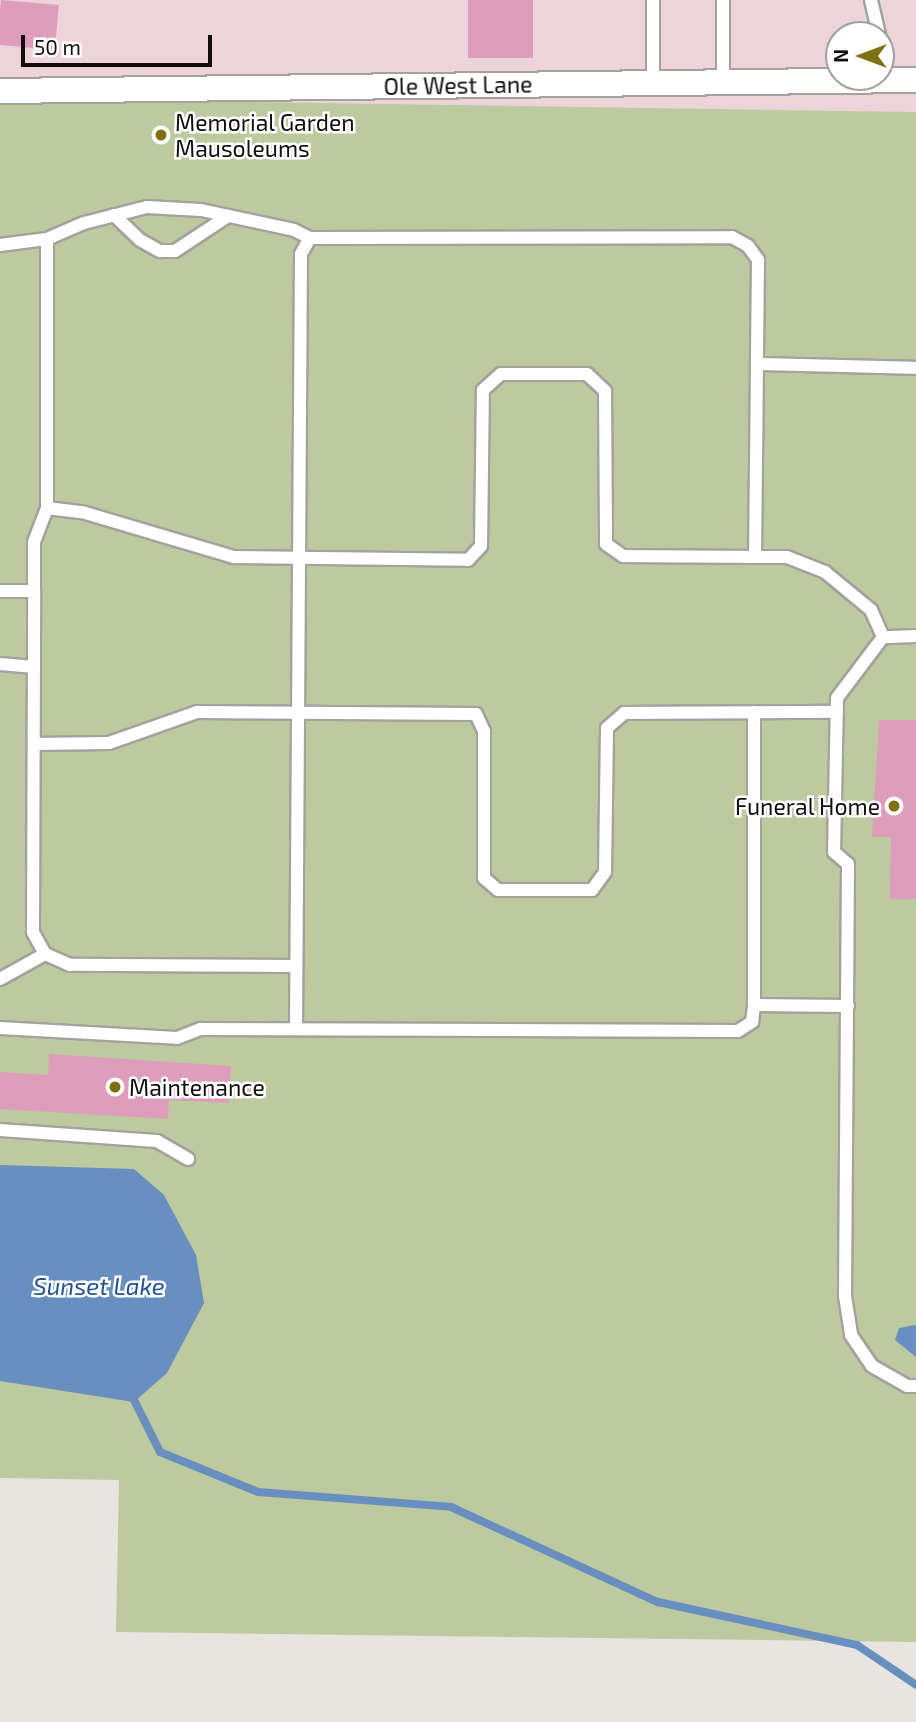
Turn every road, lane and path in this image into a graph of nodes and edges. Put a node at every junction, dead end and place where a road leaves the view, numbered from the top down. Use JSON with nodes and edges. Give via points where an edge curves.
{"nodes":[{"id":1,"x":653,"y":0,"type":"edge"},
{"id":2,"x":723,"y":0,"type":"edge"},
{"id":3,"x":871,"y":0,"type":"edge"},
{"id":4,"x":876,"y":21,"type":"edge"},
{"id":5,"x":895,"y":79,"type":"edge"},
{"id":6,"x":825,"y":80,"type":"edge"},
{"id":7,"x":916,"y":80,"type":"edge"},
{"id":8,"x":723,"y":82,"type":"junction"},
{"id":9,"x":653,"y":83,"type":"junction"},
{"id":10,"x":0,"y":91,"type":"edge"},
{"id":11,"x":114,"y":215,"type":"junction"},
{"id":12,"x":228,"y":216,"type":"junction"},
{"id":13,"x":310,"y":238,"type":"junction"},
{"id":14,"x":47,"y":239,"type":"junction"},
{"id":15,"x":0,"y":245,"type":"edge"},
{"id":16,"x":757,"y":364,"type":"junction"},
{"id":17,"x":916,"y":368,"type":"edge"},
{"id":18,"x":47,"y":508,"type":"junction"},
{"id":19,"x":755,"y":557,"type":"junction"},
{"id":20,"x":299,"y":558,"type":"junction"},
{"id":21,"x":0,"y":591,"type":"edge"},
{"id":22,"x":34,"y":591,"type":"junction"},
{"id":23,"x":916,"y":636,"type":"edge"},
{"id":24,"x":883,"y":637,"type":"junction"},
{"id":25,"x":0,"y":664,"type":"edge"},
{"id":26,"x":34,"y":667,"type":"junction"},
{"id":27,"x":296,"y":712,"type":"junction"},
{"id":28,"x":754,"y":712,"type":"junction"},
{"id":29,"x":836,"y":712,"type":"junction"},
{"id":30,"x":34,"y":744,"type":"junction"},
{"id":31,"x":45,"y":954,"type":"junction"},
{"id":32,"x":296,"y":966,"type":"junction"},
{"id":33,"x":0,"y":979,"type":"edge"},
{"id":34,"x":754,"y":1005,"type":"junction"},
{"id":35,"x":848,"y":1006,"type":"junction"},
{"id":36,"x":0,"y":1028,"type":"edge"},
{"id":37,"x":296,"y":1029,"type":"junction"},
{"id":38,"x":0,"y":1130,"type":"edge"},
{"id":39,"x":188,"y":1159,"type":"dead end"},
{"id":40,"x":916,"y":1387,"type":"edge"}],
"edges":[{"from":1,"to":9,"type":"lane"},
{"from":2,"to":8,"type":"lane"},
{"from":3,"to":4,"type":"lane"},
{"from":5,"to":7,"type":"street","name":"Ole West Lane"},
{"from":6,"to":8,"type":"street","name":"Ole West Lane"},
{"from":8,"to":9,"type":"street","name":"Ole West Lane"},
{"from":9,"to":10,"type":"street","name":"Ole West Lane"},
{"from":11,"to":12,"type":"lane","via":[[147,207]]},
{"from":11,"to":12,"type":"lane","via":[[140,240],[160,251],[175,251]]},
{"from":11,"to":14,"type":"lane"},
{"from":12,"to":13,"type":"lane","via":[[294,230]]},
{"from":13,"to":16,"type":"lane","via":[[732,237],[748,246],[758,260]]},
{"from":13,"to":20,"type":"lane","via":[[301,254]]},
{"from":14,"to":15,"type":"lane"},
{"from":14,"to":18,"type":"lane"},
{"from":16,"to":17,"type":"lane"},
{"from":16,"to":19,"type":"lane"},
{"from":18,"to":20,"type":"lane","via":[[82,512],[234,557]]},
{"from":18,"to":22,"type":"lane","via":[[34,542]]},
{"from":19,"to":20,"type":"lane","via":[[623,556],[606,544],[605,391],[587,374],[501,374],[483,390],[481,546],[468,560]]},
{"from":19,"to":24,"type":"lane","via":[[787,556],[825,572],[871,610]]},
{"from":20,"to":27,"type":"lane"},
{"from":21,"to":22,"type":"lane"},
{"from":22,"to":26,"type":"lane"},
{"from":23,"to":24,"type":"lane"},
{"from":24,"to":29,"type":"lane","via":[[837,698]]},
{"from":25,"to":26,"type":"lane"},
{"from":26,"to":30,"type":"lane"},
{"from":27,"to":28,"type":"lane","via":[[476,714],[484,731],[484,878],[498,890],[592,890],[604,872],[607,728],[624,713]]},
{"from":27,"to":30,"type":"lane","via":[[197,712],[109,743]]},
{"from":27,"to":32,"type":"lane"},
{"from":28,"to":29,"type":"lane"},
{"from":28,"to":34,"type":"lane"},
{"from":29,"to":35,"type":"lane","via":[[834,852],[848,864]]},
{"from":30,"to":31,"type":"lane","via":[[33,932]]},
{"from":31,"to":32,"type":"lane","via":[[70,965]]},
{"from":31,"to":33,"type":"lane"},
{"from":32,"to":37,"type":"lane"},
{"from":34,"to":35,"type":"lane"},
{"from":34,"to":37,"type":"lane","via":[[751,1022],[738,1031]]},
{"from":35,"to":40,"type":"lane","via":[[845,1296],[851,1335],[872,1366]]},
{"from":36,"to":37,"type":"lane","via":[[177,1038],[201,1028]]},
{"from":38,"to":39,"type":"lane","via":[[157,1141]]}]}
